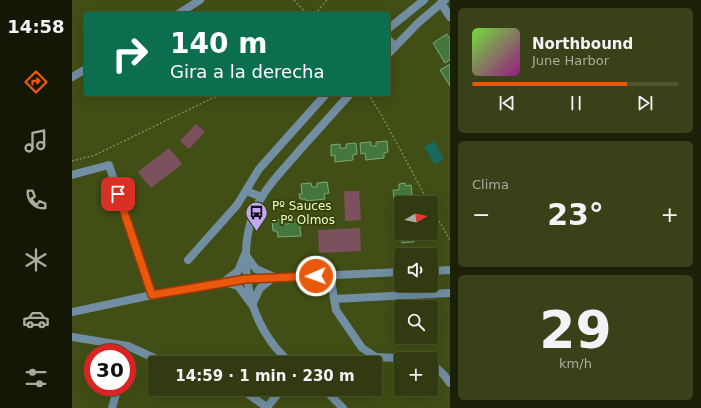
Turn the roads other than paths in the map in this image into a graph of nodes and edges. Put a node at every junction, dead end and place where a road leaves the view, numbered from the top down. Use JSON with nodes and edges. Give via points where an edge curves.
{"nodes":[{"id":1,"x":200,"y":0,"type":"edge"},
{"id":2,"x":424,"y":0,"type":"edge"},
{"id":3,"x":443,"y":1,"type":"edge"},
{"id":4,"x":181,"y":12,"type":"edge"},
{"id":5,"x":450,"y":17,"type":"edge"},
{"id":6,"x":390,"y":27,"type":"edge"},
{"id":7,"x":390,"y":41,"type":"edge"},
{"id":8,"x":395,"y":47,"type":"junction"},
{"id":9,"x":390,"y":52,"type":"edge"},
{"id":10,"x":84,"y":70,"type":"edge"},
{"id":11,"x":72,"y":77,"type":"edge"},
{"id":12,"x":324,"y":96,"type":"edge"},
{"id":13,"x":348,"y":96,"type":"edge"},
{"id":14,"x":72,"y":175,"type":"edge"},
{"id":15,"x":246,"y":191,"type":"junction"},
{"id":16,"x":262,"y":197,"type":"junction"},
{"id":17,"x":245,"y":254,"type":"junction"},
{"id":18,"x":188,"y":260,"type":"dead end"},
{"id":19,"x":450,"y":270,"type":"edge"},
{"id":20,"x":438,"y":271,"type":"edge"},
{"id":21,"x":394,"y":272,"type":"edge"},
{"id":22,"x":330,"y":275,"type":"junction"},
{"id":23,"x":274,"y":277,"type":"junction"},
{"id":24,"x":246,"y":279,"type":"junction"},
{"id":25,"x":224,"y":282,"type":"junction"},
{"id":26,"x":450,"y":293,"type":"edge"},
{"id":27,"x":152,"y":295,"type":"junction"},
{"id":28,"x":334,"y":300,"type":"junction"},
{"id":29,"x":252,"y":305,"type":"junction"},
{"id":30,"x":72,"y":312,"type":"edge"},
{"id":31,"x":72,"y":337,"type":"edge"},
{"id":32,"x":102,"y":344,"type":"edge"},
{"id":33,"x":136,"y":353,"type":"edge"},
{"id":34,"x":284,"y":356,"type":"edge"},
{"id":35,"x":148,"y":357,"type":"edge"},
{"id":36,"x":394,"y":357,"type":"edge"},
{"id":37,"x":438,"y":369,"type":"edge"},
{"id":38,"x":450,"y":383,"type":"edge"},
{"id":39,"x":115,"y":396,"type":"edge"},
{"id":40,"x":251,"y":396,"type":"edge"},
{"id":41,"x":276,"y":396,"type":"edge"},
{"id":42,"x":331,"y":396,"type":"edge"},
{"id":43,"x":267,"y":407,"type":"edge"},
{"id":44,"x":112,"y":408,"type":"edge"},
{"id":45,"x":343,"y":408,"type":"edge"}],
"edges":[{"from":1,"to":4,"type":"street"},
{"from":2,"to":6,"type":"street"},
{"from":3,"to":5,"type":"street"},
{"from":3,"to":8,"type":"street"},
{"from":7,"to":8,"type":"street"},
{"from":8,"to":9,"type":"street"},
{"from":10,"to":11,"type":"street"},
{"from":12,"to":15,"type":"street","via":[[258,169]]},
{"from":13,"to":16,"type":"street","via":[[276,177]]},
{"from":14,"to":27,"type":"street","via":[[109,165]]},
{"from":15,"to":16,"type":"street"},
{"from":15,"to":18,"type":"street","via":[[238,205]]},
{"from":16,"to":17,"type":"street","via":[[254,213]]},
{"from":17,"to":23,"type":"street","via":[[256,269]]},
{"from":17,"to":24,"type":"street"},
{"from":17,"to":25,"type":"street","via":[[238,271]]},
{"from":19,"to":20,"type":"street"},
{"from":21,"to":22,"type":"street"},
{"from":22,"to":23,"type":"street"},
{"from":22,"to":28,"type":"street"},
{"from":23,"to":24,"type":"street"},
{"from":23,"to":29,"type":"street","via":[[260,288]]},
{"from":24,"to":25,"type":"street"},
{"from":24,"to":29,"type":"street"},
{"from":25,"to":27,"type":"street"},
{"from":25,"to":29,"type":"street","via":[[238,286]]},
{"from":26,"to":28,"type":"street"},
{"from":27,"to":30,"type":"street"},
{"from":28,"to":36,"type":"street","via":[[336,310],[362,348],[376,356]]},
{"from":29,"to":34,"type":"street","via":[[261,326]]},
{"from":31,"to":32,"type":"street"},
{"from":33,"to":35,"type":"street"},
{"from":37,"to":38,"type":"street"},
{"from":39,"to":44,"type":"street"},
{"from":40,"to":43,"type":"street"},
{"from":41,"to":43,"type":"street"},
{"from":42,"to":45,"type":"street"}]}
